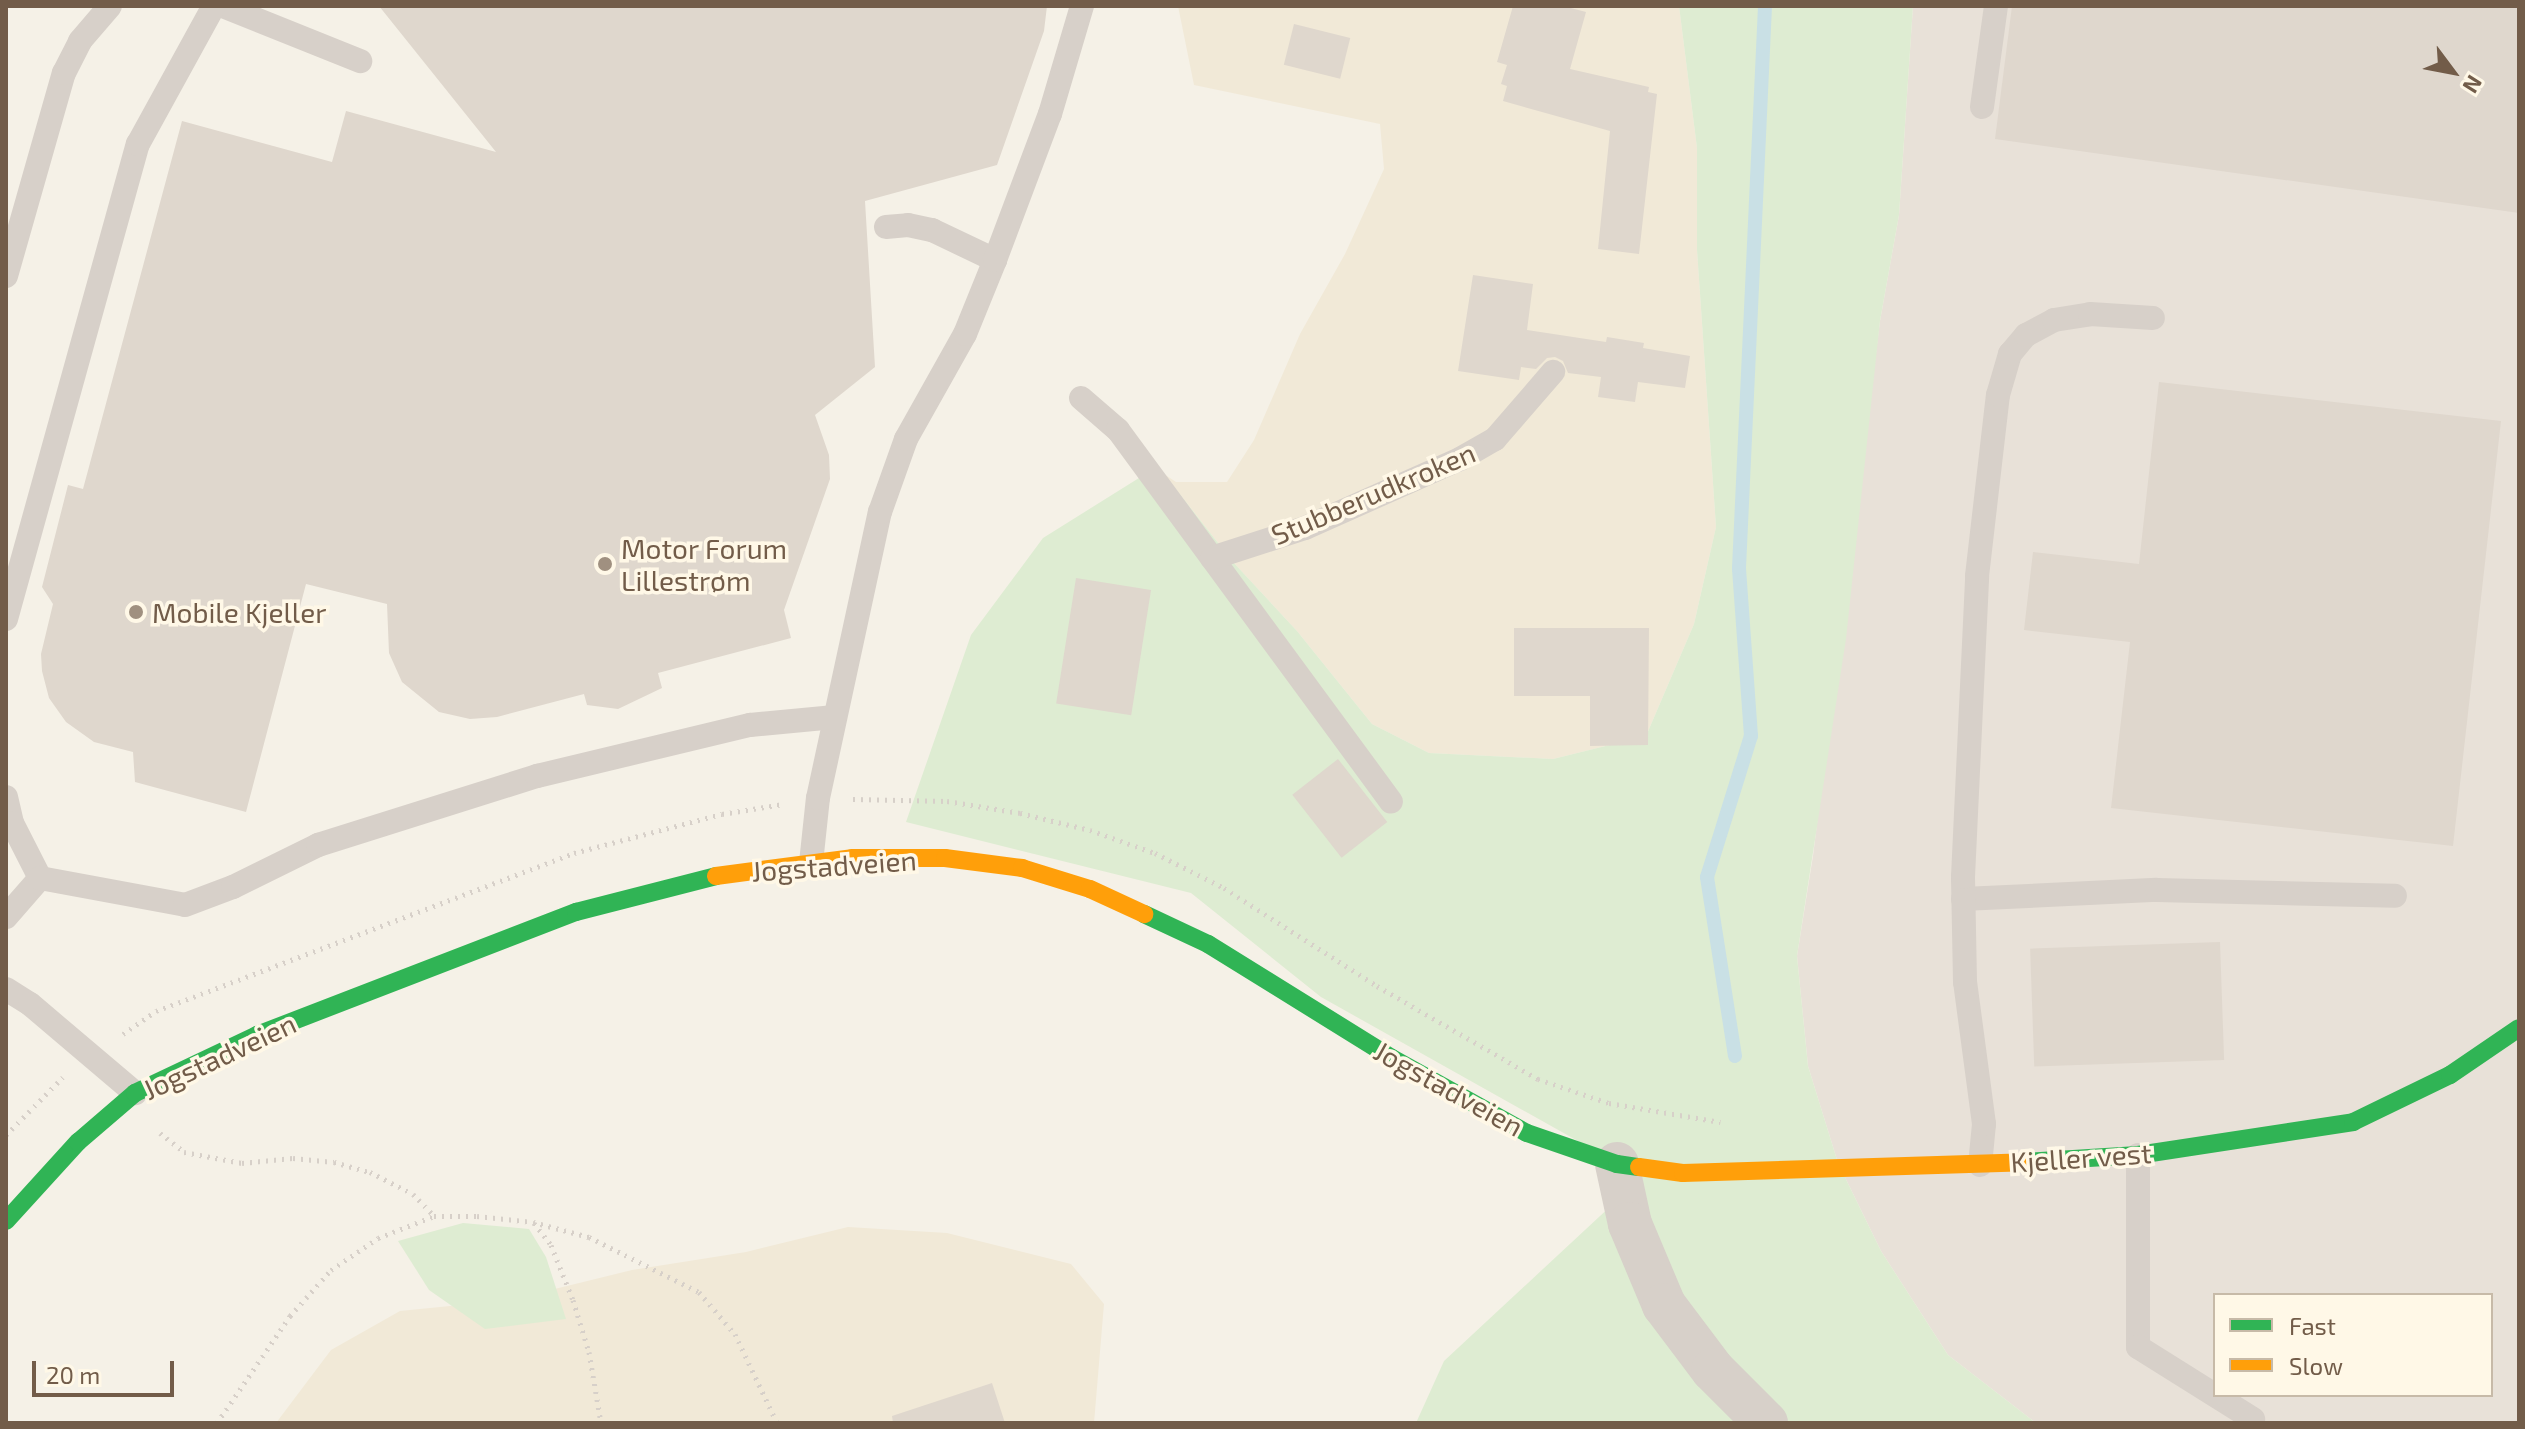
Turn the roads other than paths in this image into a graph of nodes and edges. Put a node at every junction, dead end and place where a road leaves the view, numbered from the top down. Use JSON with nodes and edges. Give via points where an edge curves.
{"nodes":[{"id":1,"x":110,"y":6,"type":"edge"},
{"id":2,"x":214,"y":6,"type":"edge"},
{"id":3,"x":223,"y":6,"type":"edge"},
{"id":4,"x":1082,"y":6,"type":"edge"},
{"id":5,"x":1996,"y":6,"type":"edge"},
{"id":6,"x":360,"y":61,"type":"dead end"},
{"id":7,"x":1982,"y":107,"type":"dead end"},
{"id":8,"x":886,"y":227,"type":"dead end"},
{"id":9,"x":995,"y":260,"type":"junction"},
{"id":10,"x":6,"y":276,"type":"edge"},
{"id":11,"x":2153,"y":318,"type":"dead end"},
{"id":12,"x":1553,"y":372,"type":"dead end"},
{"id":13,"x":1081,"y":398,"type":"dead end"},
{"id":14,"x":1212,"y":558,"type":"junction"},
{"id":15,"x":6,"y":619,"type":"edge"},
{"id":16,"x":835,"y":717,"type":"junction"},
{"id":17,"x":6,"y":797,"type":"edge"},
{"id":18,"x":1391,"y":801,"type":"dead end"},
{"id":19,"x":811,"y":863,"type":"junction"},
{"id":20,"x":40,"y":878,"type":"junction"},
{"id":21,"x":2395,"y":896,"type":"dead end"},
{"id":22,"x":1963,"y":899,"type":"junction"},
{"id":23,"x":6,"y":917,"type":"edge"},
{"id":24,"x":6,"y":965,"type":"edge"},
{"id":25,"x":9,"y":990,"type":"edge"},
{"id":26,"x":2519,"y":1028,"type":"edge"},
{"id":27,"x":128,"y":1098,"type":"junction"},
{"id":28,"x":2138,"y":1155,"type":"junction"},
{"id":29,"x":1617,"y":1164,"type":"junction"},
{"id":30,"x":1980,"y":1165,"type":"junction"},
{"id":31,"x":6,"y":1221,"type":"edge"},
{"id":32,"x":2213,"y":1394,"type":"edge"},
{"id":33,"x":2218,"y":1397,"type":"edge"},
{"id":34,"x":2253,"y":1419,"type":"dead end"},
{"id":35,"x":1766,"y":1423,"type":"edge"}],
"edges":[{"from":1,"to":10,"type":"lane","via":[[80,41],[64,73]]},
{"from":2,"to":15,"type":"lane","via":[[138,144]]},
{"from":3,"to":6,"type":"lane"},
{"from":4,"to":9,"type":"lane","via":[[1050,114]]},
{"from":5,"to":7,"type":"lane"},
{"from":8,"to":9,"type":"lane","via":[[932,230]]},
{"from":9,"to":16,"type":"lane","via":[[965,334],[906,439],[880,512]]},
{"from":11,"to":22,"type":"lane","via":[[2090,314],[2054,320],[2026,335],[2010,354],[1998,395],[1977,576]]},
{"from":12,"to":14,"type":"lane","name":"Stubberudkroken","via":[[1495,439],[1460,459],[1305,528]]},
{"from":13,"to":14,"type":"lane","via":[[1118,430]]},
{"from":14,"to":18,"type":"lane"},
{"from":16,"to":19,"type":"lane"},
{"from":16,"to":20,"type":"lane","via":[[750,725],[537,776],[318,845],[185,905]]},
{"from":17,"to":20,"type":"lane","via":[[12,823]]},
{"from":19,"to":27,"type":"street","name":"Jogstadveien","via":[[720,875],[576,912],[257,1035]]},
{"from":19,"to":29,"type":"street","name":"Jogstadveien","via":[[945,858],[1022,868],[1090,889],[1208,944],[1392,1058],[1527,1133]]},
{"from":20,"to":23,"type":"lane"},
{"from":21,"to":22,"type":"lane","via":[[2157,890]]},
{"from":22,"to":30,"type":"lane","via":[[1965,982],[1984,1124]]},
{"from":24,"to":25,"type":"lane"},
{"from":25,"to":27,"type":"lane","via":[[91,1055]]},
{"from":26,"to":28,"type":"street","name":"Kjeller vest","via":[[2450,1075],[2353,1122]]},
{"from":27,"to":31,"type":"street","name":"Jogstadveien","via":[[78,1142]]},
{"from":28,"to":30,"type":"street","name":"Kjeller vest"},
{"from":28,"to":32,"type":"lane","via":[[2138,1347]]},
{"from":29,"to":30,"type":"street","name":"Kjeller vest","via":[[1683,1173]]},
{"from":29,"to":35,"type":"street","via":[[1630,1224],[1664,1305],[1713,1370]]},
{"from":33,"to":34,"type":"lane"}]}
